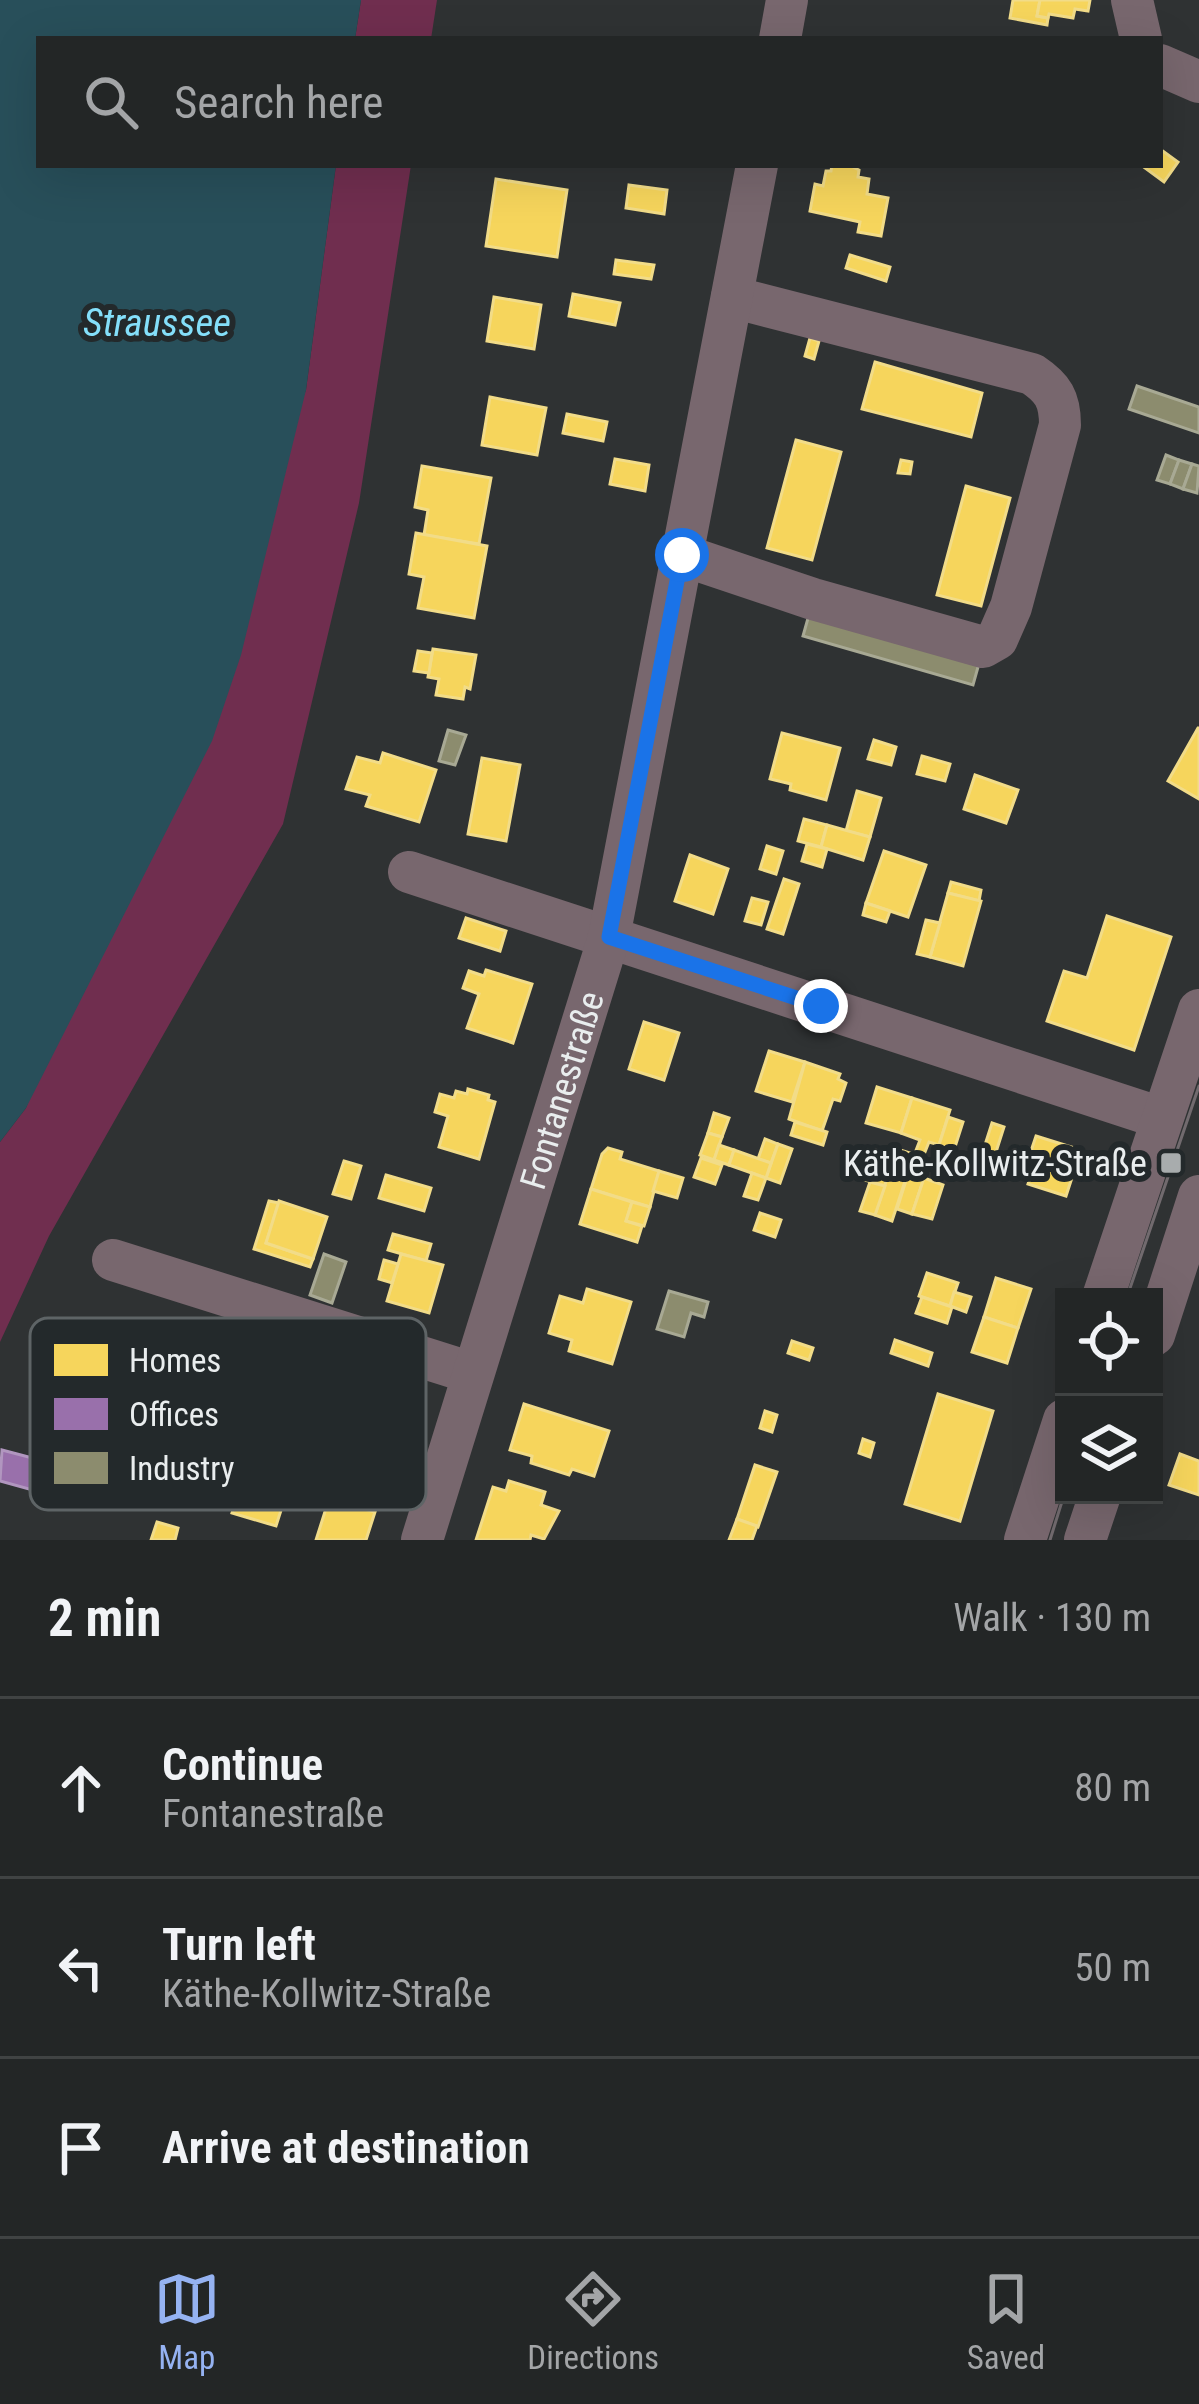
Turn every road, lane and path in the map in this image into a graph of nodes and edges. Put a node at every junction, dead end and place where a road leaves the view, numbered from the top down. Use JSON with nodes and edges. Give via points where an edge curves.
{"nodes":[{"id":1,"x":787,"y":0,"type":"edge"},
{"id":2,"x":1132,"y":0,"type":"edge"},
{"id":3,"x":781,"y":36,"type":"edge"},
{"id":4,"x":1140,"y":36,"type":"edge"},
{"id":5,"x":1163,"y":65,"type":"edge"},
{"id":6,"x":1199,"y":82,"type":"edge"},
{"id":7,"x":756,"y":168,"type":"edge"},
{"id":8,"x":732,"y":297,"type":"junction"},
{"id":9,"x":682,"y":555,"type":"junction"},
{"id":10,"x":409,"y":872,"type":"dead end"},
{"id":11,"x":609,"y":937,"type":"junction"},
{"id":12,"x":1199,"y":1010,"type":"edge"},
{"id":13,"x":1161,"y":1118,"type":"junction"},
{"id":14,"x":1199,"y":1196,"type":"edge"},
{"id":15,"x":113,"y":1260,"type":"dead end"},
{"id":16,"x":1106,"y":1288,"type":"edge"},
{"id":17,"x":1163,"y":1307,"type":"edge"},
{"id":18,"x":297,"y":1318,"type":"edge"},
{"id":19,"x":426,"y":1359,"type":"edge"},
{"id":20,"x":472,"y":1373,"type":"junction"},
{"id":21,"x":1055,"y":1448,"type":"edge"},
{"id":22,"x":1097,"y":1504,"type":"edge"},
{"id":23,"x":422,"y":1540,"type":"edge"},
{"id":24,"x":1025,"y":1540,"type":"edge"},
{"id":25,"x":1085,"y":1540,"type":"edge"}],
"edges":[{"from":1,"to":3,"type":"street"},
{"from":2,"to":4,"type":"street"},
{"from":5,"to":6,"type":"street"},
{"from":7,"to":8,"type":"street","name":"Fontanestraße"},
{"from":8,"to":9,"type":"street","name":"Fontanestraße"},
{"from":8,"to":9,"type":"street","via":[[1032,374],[1051,387],[1060,425],[1011,607],[997,639],[983,646]]},
{"from":9,"to":11,"type":"street","name":"Fontanestraße"},
{"from":10,"to":11,"type":"street"},
{"from":11,"to":13,"type":"street"},
{"from":11,"to":20,"type":"street","name":"Fontanestraße"},
{"from":12,"to":13,"type":"street"},
{"from":13,"to":16,"type":"street"},
{"from":14,"to":17,"type":"street"},
{"from":15,"to":18,"type":"street"},
{"from":19,"to":20,"type":"street"},
{"from":20,"to":23,"type":"street","name":"Fontanestraße"},
{"from":21,"to":24,"type":"street"},
{"from":22,"to":25,"type":"street"}]}
